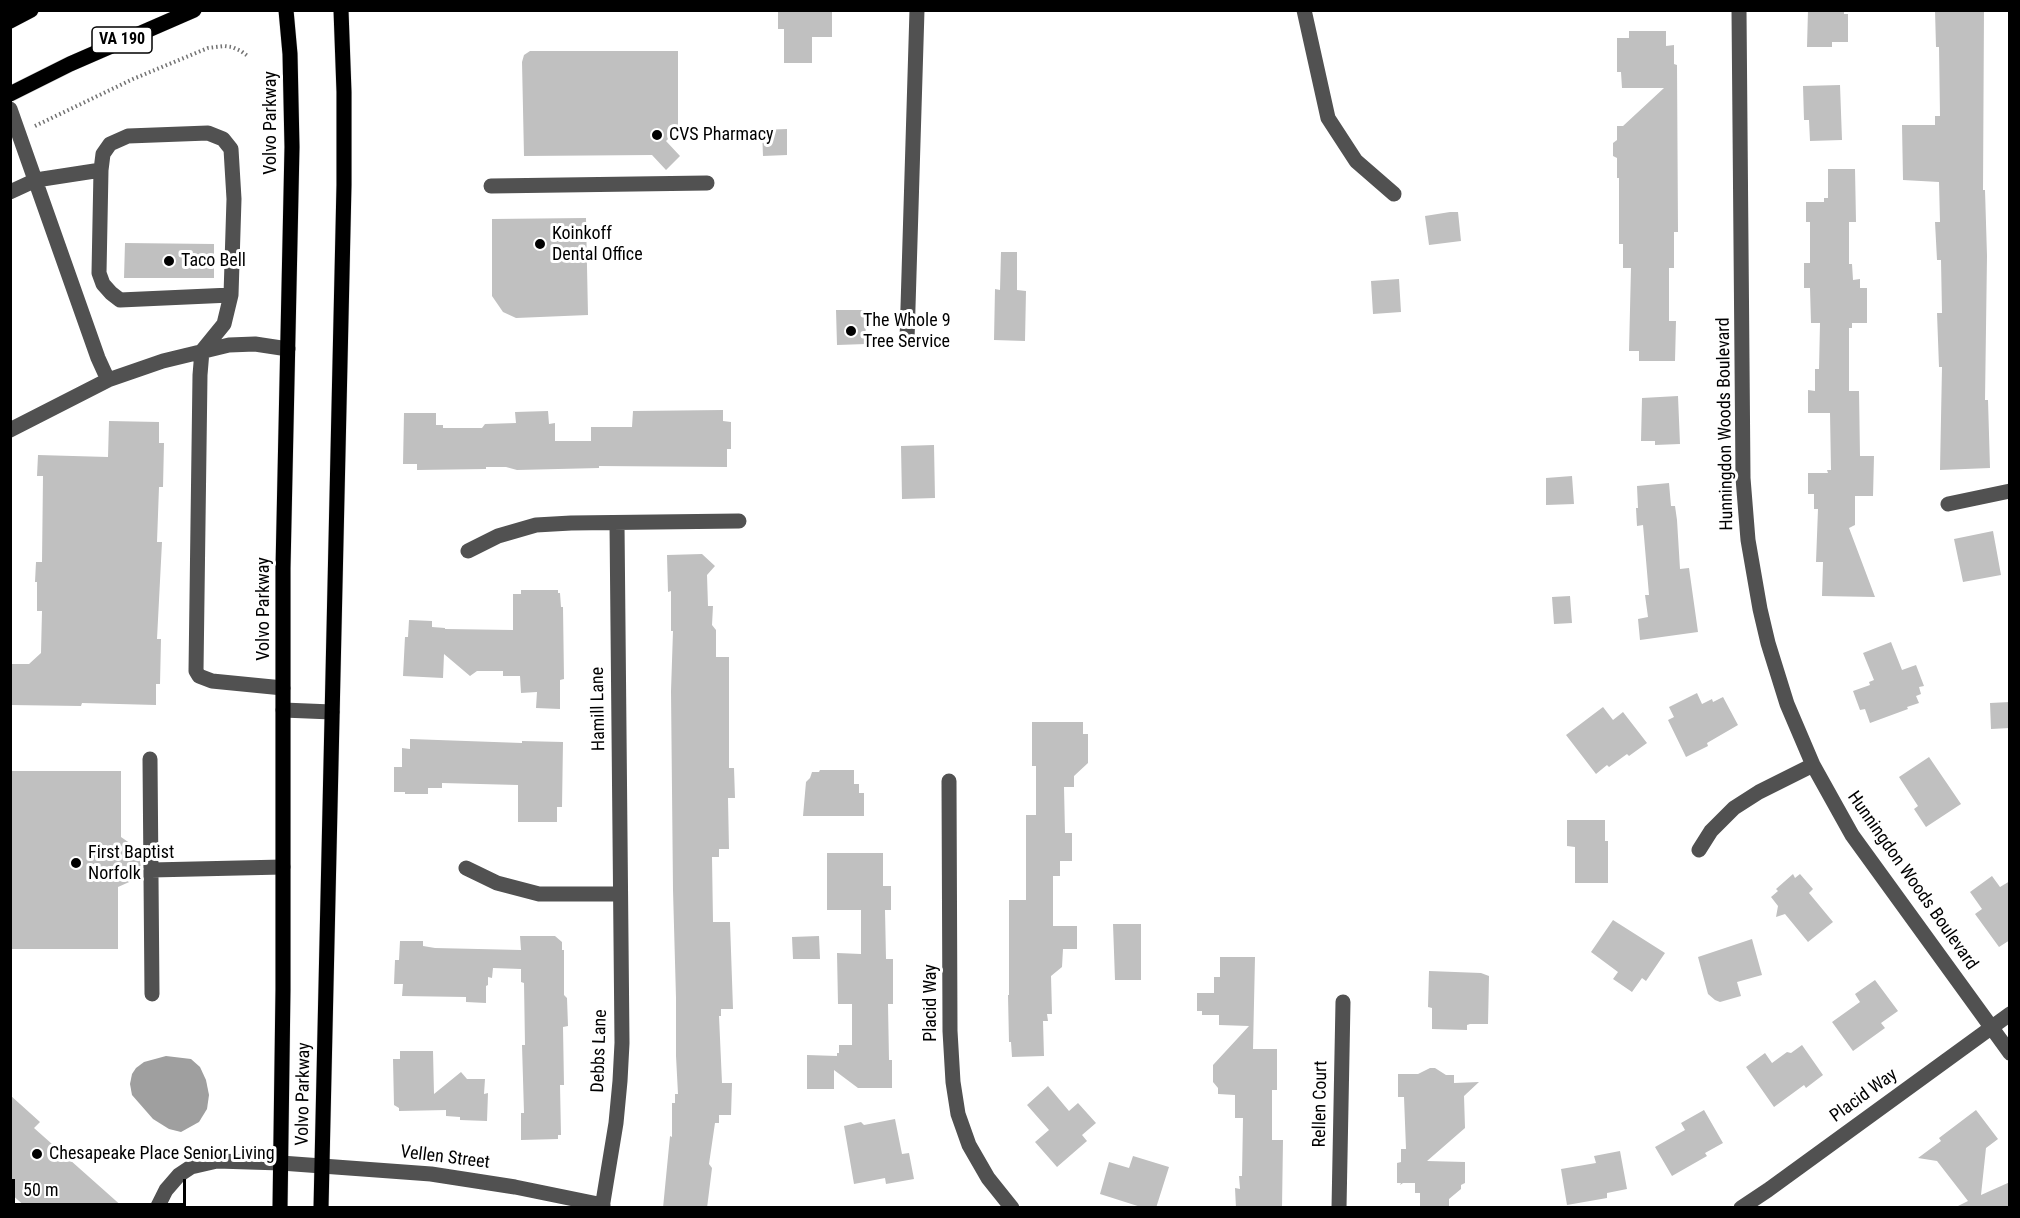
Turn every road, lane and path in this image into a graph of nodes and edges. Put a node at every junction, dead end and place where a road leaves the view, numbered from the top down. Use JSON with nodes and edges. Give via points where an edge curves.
{"nodes":[{"id":1,"x":194,"y":10,"type":"edge"},
{"id":2,"x":286,"y":10,"type":"edge"},
{"id":3,"x":341,"y":10,"type":"edge"},
{"id":4,"x":917,"y":10,"type":"edge"},
{"id":5,"x":1304,"y":10,"type":"edge"},
{"id":6,"x":1739,"y":10,"type":"edge"},
{"id":7,"x":28,"y":11,"type":"edge"},
{"id":8,"x":10,"y":21,"type":"edge"},
{"id":9,"x":249,"y":57,"type":"dead end"},
{"id":10,"x":10,"y":94,"type":"edge"},
{"id":11,"x":10,"y":109,"type":"edge"},
{"id":12,"x":20,"y":133,"type":"junction"},
{"id":13,"x":101,"y":170,"type":"junction"},
{"id":14,"x":36,"y":180,"type":"junction"},
{"id":15,"x":707,"y":183,"type":"dead end"},
{"id":16,"x":491,"y":186,"type":"dead end"},
{"id":17,"x":10,"y":192,"type":"edge"},
{"id":18,"x":1394,"y":194,"type":"dead end"},
{"id":19,"x":231,"y":296,"type":"junction"},
{"id":20,"x":907,"y":340,"type":"dead end"},
{"id":21,"x":288,"y":349,"type":"junction"},
{"id":22,"x":202,"y":351,"type":"junction"},
{"id":23,"x":108,"y":380,"type":"junction"},
{"id":24,"x":10,"y":430,"type":"edge"},
{"id":25,"x":2010,"y":491,"type":"edge"},
{"id":26,"x":1948,"y":504,"type":"dead end"},
{"id":27,"x":739,"y":521,"type":"dead end"},
{"id":28,"x":617,"y":523,"type":"junction"},
{"id":29,"x":468,"y":551,"type":"dead end"},
{"id":30,"x":283,"y":688,"type":"junction"},
{"id":31,"x":283,"y":710,"type":"junction"},
{"id":32,"x":332,"y":712,"type":"junction"},
{"id":33,"x":150,"y":759,"type":"dead end"},
{"id":34,"x":1812,"y":765,"type":"junction"},
{"id":35,"x":949,"y":781,"type":"dead end"},
{"id":36,"x":1699,"y":850,"type":"dead end"},
{"id":37,"x":283,"y":867,"type":"junction"},
{"id":38,"x":466,"y":868,"type":"dead end"},
{"id":39,"x":151,"y":870,"type":"junction"},
{"id":40,"x":620,"y":894,"type":"junction"},
{"id":41,"x":153,"y":994,"type":"dead end"},
{"id":42,"x":1343,"y":1002,"type":"dead end"},
{"id":43,"x":2010,"y":1014,"type":"edge"},
{"id":44,"x":1991,"y":1027,"type":"junction"},
{"id":45,"x":2010,"y":1053,"type":"edge"},
{"id":46,"x":281,"y":1162,"type":"junction"},
{"id":47,"x":322,"y":1166,"type":"junction"},
{"id":48,"x":602,"y":1206,"type":"edge"},
{"id":49,"x":157,"y":1208,"type":"edge"},
{"id":50,"x":280,"y":1208,"type":"edge"},
{"id":51,"x":321,"y":1208,"type":"edge"},
{"id":52,"x":1012,"y":1208,"type":"edge"},
{"id":53,"x":1339,"y":1208,"type":"edge"},
{"id":54,"x":1741,"y":1208,"type":"edge"}],
"edges":[{"from":1,"to":10,"type":"main road","number":"VA 190"},
{"from":2,"to":21,"type":"main road","name":"Volvo Parkway","via":[[292,105]]},
{"from":3,"to":32,"type":"main road","name":"Volvo Parkway","via":[[344,185]]},
{"from":4,"to":20,"type":"street"},
{"from":5,"to":18,"type":"street","via":[[1328,118],[1356,161]]},
{"from":6,"to":34,"type":"street","name":"Hunningdon Woods Boulevard","via":[[1743,478],[1748,540],[1768,644]]},
{"from":7,"to":8,"type":"main road"},
{"from":9,"to":12,"type":"path","via":[[232,47],[208,48]]},
{"from":11,"to":12,"type":"street"},
{"from":12,"to":14,"type":"street"},
{"from":13,"to":14,"type":"street"},
{"from":13,"to":19,"type":"street","via":[[99,273],[111,293],[120,300]]},
{"from":13,"to":19,"type":"street","via":[[105,148],[128,136],[208,133],[223,140],[232,157]]},
{"from":14,"to":17,"type":"street"},
{"from":14,"to":23,"type":"street"},
{"from":15,"to":16,"type":"street"},
{"from":19,"to":22,"type":"street","via":[[224,324]]},
{"from":21,"to":22,"type":"street","via":[[246,344]]},
{"from":21,"to":30,"type":"main road","name":"Volvo Parkway"},
{"from":22,"to":23,"type":"street"},
{"from":22,"to":30,"type":"street","via":[[196,671],[212,681]]},
{"from":23,"to":24,"type":"street"},
{"from":25,"to":26,"type":"street"},
{"from":27,"to":28,"type":"street"},
{"from":28,"to":29,"type":"street","via":[[536,525],[498,536]]},
{"from":28,"to":40,"type":"street","name":"Hamill Lane"},
{"from":30,"to":31,"type":"main road","name":"Volvo Parkway"},
{"from":31,"to":32,"type":"street"},
{"from":31,"to":37,"type":"main road","name":"Volvo Parkway"},
{"from":32,"to":47,"type":"main road","name":"Volvo Parkway"},
{"from":33,"to":39,"type":"street"},
{"from":34,"to":36,"type":"street","via":[[1734,808]]},
{"from":34,"to":44,"type":"street","name":"Hunningdon Woods Boulevard","via":[[1852,835]]},
{"from":35,"to":52,"type":"street","name":"Placid Way","via":[[953,1082],[958,1114],[969,1145]]},
{"from":37,"to":39,"type":"street"},
{"from":37,"to":46,"type":"main road","name":"Volvo Parkway"},
{"from":38,"to":40,"type":"street","via":[[497,883],[539,894]]},
{"from":39,"to":41,"type":"street"},
{"from":40,"to":48,"type":"street","name":"Debbs Lane","via":[[620,1081]]},
{"from":42,"to":53,"type":"street","name":"Rellen Court"},
{"from":43,"to":44,"type":"street","name":"Placid Way"},
{"from":44,"to":45,"type":"street","name":"Hunningdon Woods Boulevard"},
{"from":44,"to":54,"type":"street","name":"Placid Way"},
{"from":46,"to":47,"type":"street","name":"Vellen Street"},
{"from":46,"to":49,"type":"street","name":"Vellen Street","via":[[217,1161],[191,1167],[172,1182]]},
{"from":46,"to":50,"type":"main road","name":"Volvo Parkway"},
{"from":47,"to":48,"type":"street","name":"Vellen Street","via":[[431,1174]]},
{"from":47,"to":51,"type":"main road","name":"Volvo Parkway"}]}
